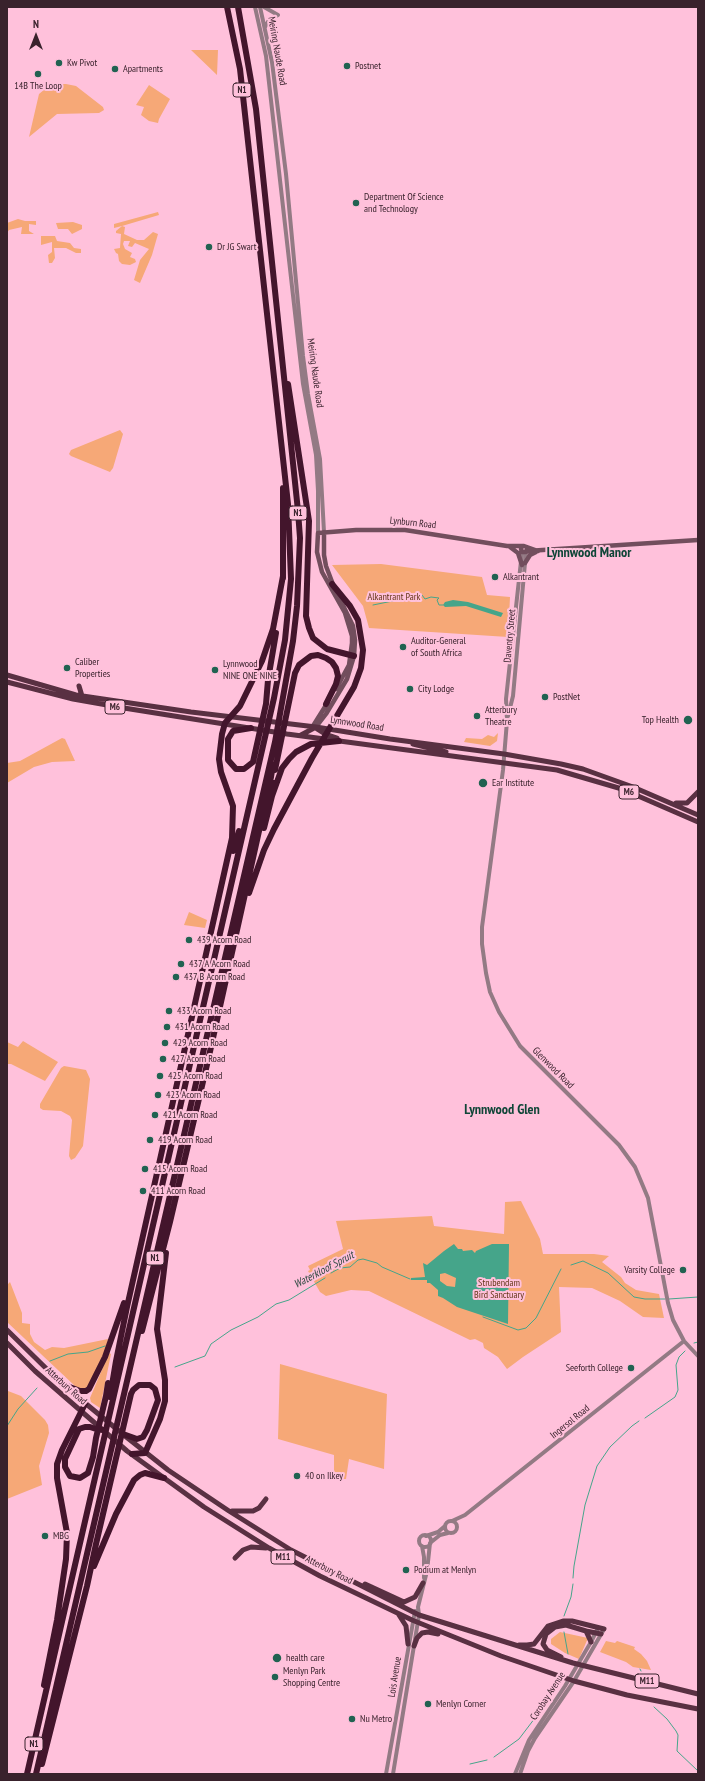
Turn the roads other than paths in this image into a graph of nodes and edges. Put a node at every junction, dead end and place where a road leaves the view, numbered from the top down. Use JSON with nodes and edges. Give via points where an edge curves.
{"nodes":[{"id":1,"x":227,"y":7,"type":"edge"},
{"id":2,"x":238,"y":7,"type":"edge"},
{"id":3,"x":255,"y":7,"type":"edge"},
{"id":4,"x":260,"y":7,"type":"edge"},
{"id":5,"x":264,"y":7,"type":"edge"},
{"id":6,"x":265,"y":27,"type":"junction"},
{"id":7,"x":277,"y":311,"type":"junction"},
{"id":8,"x":281,"y":441,"type":"junction"},
{"id":9,"x":324,"y":532,"type":"junction"},
{"id":10,"x":318,"y":533,"type":"junction"},
{"id":11,"x":698,"y":540,"type":"edge"},
{"id":12,"x":508,"y":546,"type":"junction"},
{"id":13,"x":524,"y":550,"type":"junction"},
{"id":14,"x":539,"y":551,"type":"junction"},
{"id":15,"x":523,"y":564,"type":"junction"},
{"id":16,"x":283,"y":576,"type":"junction"},
{"id":17,"x":332,"y":584,"type":"junction"},
{"id":18,"x":352,"y":656,"type":"junction"},
{"id":19,"x":7,"y":675,"type":"edge"},
{"id":20,"x":7,"y":682,"type":"edge"},
{"id":21,"x":79,"y":686,"type":"dead end"},
{"id":22,"x":77,"y":696,"type":"junction"},
{"id":23,"x":326,"y":704,"type":"junction"},
{"id":24,"x":230,"y":716,"type":"junction"},
{"id":25,"x":225,"y":723,"type":"junction"},
{"id":26,"x":252,"y":728,"type":"junction"},
{"id":27,"x":317,"y":728,"type":"junction"},
{"id":28,"x":300,"y":735,"type":"junction"},
{"id":29,"x":390,"y":739,"type":"junction"},
{"id":30,"x":340,"y":740,"type":"junction"},
{"id":31,"x":275,"y":742,"type":"junction"},
{"id":32,"x":504,"y":754,"type":"junction"},
{"id":33,"x":503,"y":763,"type":"junction"},
{"id":34,"x":253,"y":786,"type":"junction"},
{"id":35,"x":698,"y":792,"type":"edge"},
{"id":36,"x":272,"y":796,"type":"junction"},
{"id":37,"x":667,"y":802,"type":"junction"},
{"id":38,"x":698,"y":815,"type":"edge"},
{"id":39,"x":698,"y":822,"type":"edge"},
{"id":40,"x":246,"y":892,"type":"junction"},
{"id":41,"x":219,"y":898,"type":"junction"},
{"id":42,"x":232,"y":953,"type":"junction"},
{"id":43,"x":170,"y":1222,"type":"junction"},
{"id":44,"x":137,"y":1261,"type":"junction"},
{"id":45,"x":125,"y":1316,"type":"junction"},
{"id":46,"x":7,"y":1330,"type":"edge"},
{"id":47,"x":684,"y":1341,"type":"junction"},
{"id":48,"x":7,"y":1343,"type":"edge"},
{"id":49,"x":698,"y":1356,"type":"edge"},
{"id":50,"x":126,"y":1382,"type":"junction"},
{"id":51,"x":62,"y":1384,"type":"junction"},
{"id":52,"x":85,"y":1404,"type":"junction"},
{"id":53,"x":80,"y":1411,"type":"junction"},
{"id":54,"x":110,"y":1413,"type":"junction"},
{"id":55,"x":103,"y":1430,"type":"junction"},
{"id":56,"x":123,"y":1434,"type":"joint"},
{"id":57,"x":132,"y":1440,"type":"junction"},
{"id":58,"x":130,"y":1452,"type":"junction"},
{"id":59,"x":145,"y":1453,"type":"junction"},
{"id":60,"x":164,"y":1478,"type":"junction"},
{"id":61,"x":266,"y":1499,"type":"dead end"},
{"id":62,"x":229,"y":1511,"type":"junction"},
{"id":63,"x":466,"y":1515,"type":"junction"},
{"id":64,"x":452,"y":1521,"type":"junction"},
{"id":65,"x":445,"y":1526,"type":"junction"},
{"id":66,"x":458,"y":1526,"type":"junction"},
{"id":67,"x":448,"y":1533,"type":"junction"},
{"id":68,"x":426,"y":1536,"type":"junction"},
{"id":69,"x":430,"y":1543,"type":"junction"},
{"id":70,"x":422,"y":1546,"type":"junction"},
{"id":71,"x":269,"y":1548,"type":"junction"},
{"id":72,"x":235,"y":1558,"type":"dead end"},
{"id":73,"x":342,"y":1576,"type":"junction"},
{"id":74,"x":423,"y":1580,"type":"junction"},
{"id":75,"x":87,"y":1586,"type":"junction"},
{"id":76,"x":398,"y":1614,"type":"junction"},
{"id":77,"x":416,"y":1614,"type":"junction"},
{"id":78,"x":415,"y":1621,"type":"junction"},
{"id":79,"x":586,"y":1631,"type":"junction"},
{"id":80,"x":600,"y":1631,"type":"junction"},
{"id":81,"x":452,"y":1638,"type":"junction"},
{"id":82,"x":591,"y":1642,"type":"junction"},
{"id":83,"x":504,"y":1643,"type":"junction"},
{"id":84,"x":411,"y":1645,"type":"junction"},
{"id":85,"x":573,"y":1663,"type":"junction"},
{"id":86,"x":571,"y":1680,"type":"junction"},
{"id":87,"x":698,"y":1694,"type":"edge"},
{"id":88,"x":399,"y":1701,"type":"junction"},
{"id":89,"x":404,"y":1702,"type":"junction"},
{"id":90,"x":698,"y":1709,"type":"edge"},
{"id":91,"x":41,"y":1715,"type":"junction"},
{"id":92,"x":27,"y":1774,"type":"edge"},
{"id":93,"x":37,"y":1774,"type":"edge"},
{"id":94,"x":386,"y":1774,"type":"edge"},
{"id":95,"x":393,"y":1774,"type":"edge"},
{"id":96,"x":515,"y":1774,"type":"edge"},
{"id":97,"x":520,"y":1774,"type":"edge"}],
"edges":[{"from":1,"to":8,"type":"highway","number":"N1","via":[[240,69]]},
{"from":2,"to":7,"type":"highway","number":"N1","via":[[256,109]]},
{"from":3,"to":10,"type":"street","name":"Meiring Naude Road","via":[[266,56],[302,377],[316,455]]},
{"from":4,"to":6,"type":"street","name":"Meiring Naude Road"},
{"from":5,"to":6,"type":"street","via":[[278,15],[269,20]]},
{"from":6,"to":9,"type":"street","name":"Meiring Naude Road","via":[[272,62],[286,182],[306,384],[320,459]]},
{"from":7,"to":18,"type":"highway","via":[[309,521],[306,616],[313,638],[327,649]]},
{"from":7,"to":31,"type":"highway","number":"N1","via":[[300,538],[293,641]]},
{"from":8,"to":16,"type":"highway"},
{"from":8,"to":34,"type":"highway","number":"N1","via":[[291,548],[289,606],[280,670]]},
{"from":9,"to":10,"type":"main road","name":"Lynburn Road"},
{"from":9,"to":12,"type":"main road","name":"Lynburn Road","via":[[405,530]]},
{"from":9,"to":17,"type":"main road","name":"Meiring Naude Road","via":[[324,555]]},
{"from":10,"to":18,"type":"main road","name":"Meiring Naude Road","via":[[322,572],[351,631]]},
{"from":11,"to":14,"type":"main road","name":"Lynburn Road"},
{"from":12,"to":13,"type":"main road","name":"Lynburn Road"},
{"from":12,"to":15,"type":"main road","via":[[518,553]]},
{"from":13,"to":14,"type":"main road","name":"Lynburn Road"},
{"from":13,"to":15,"type":"street","name":"Daventry Street"},
{"from":14,"to":15,"type":"main road","via":[[530,555]]},
{"from":15,"to":32,"type":"street","name":"Daventry Street","via":[[506,699]]},
{"from":16,"to":24,"type":"highway","via":[[270,640],[243,701]]},
{"from":16,"to":26,"type":"highway","via":[[266,704],[256,753],[248,767],[236,769],[228,760],[228,739],[233,731]]},
{"from":17,"to":18,"type":"main road","name":"Meiring Naude Road","via":[[351,620],[355,640]]},
{"from":17,"to":42,"type":"highway","via":[[358,620],[363,650],[361,668],[354,687],[312,758],[264,850],[248,894]]},
{"from":18,"to":23,"type":"main road","name":"Meiring Naude Road","via":[[344,676]]},
{"from":18,"to":27,"type":"main road","name":"Meiring Naude Road","via":[[347,679]]},
{"from":19,"to":22,"type":"main road"},
{"from":20,"to":22,"type":"main road","name":"Lynnwood Road","number":"M6"},
{"from":21,"to":22,"type":"main road"},
{"from":22,"to":24,"type":"main road","name":"Lynnwood Road","number":"M6"},
{"from":22,"to":25,"type":"main road","name":"Lynnwood Road","number":"M6","via":[[91,703]]},
{"from":23,"to":27,"type":"main road","name":"Meiring Naude Road"},
{"from":23,"to":36,"type":"highway","via":[[336,684],[336,668],[326,658],[311,656],[299,664],[295,673],[280,740]]},
{"from":24,"to":25,"type":"highway"},
{"from":24,"to":27,"type":"main road","name":"Lynnwood Road","number":"M6"},
{"from":25,"to":26,"type":"main road","name":"Lynnwood Road","number":"M6"},
{"from":25,"to":41,"type":"highway","via":[[219,759],[221,772],[232,800],[234,827]]},
{"from":26,"to":28,"type":"main road","name":"Lynnwood Road","number":"M6"},
{"from":27,"to":28,"type":"main road"},
{"from":27,"to":29,"type":"main road","name":"Lynnwood Road","number":"M6"},
{"from":27,"to":30,"type":"main road"},
{"from":28,"to":30,"type":"main road","name":"Lynnwood Road","number":"M6"},
{"from":29,"to":32,"type":"main road","name":"Lynnwood Road","number":"M6"},
{"from":29,"to":33,"type":"main road"},
{"from":30,"to":33,"type":"main road","name":"Lynnwood Road","number":"M6"},
{"from":30,"to":36,"type":"highway","via":[[311,744],[293,754],[285,764]]},
{"from":31,"to":40,"type":"highway","via":[[272,777]]},
{"from":31,"to":50,"type":"highway","number":"N1"},
{"from":32,"to":33,"type":"street","name":"Glenwood Road"},
{"from":32,"to":37,"type":"main road","name":"Lynnwood Road","number":"M6","via":[[582,769]]},
{"from":33,"to":39,"type":"main road","name":"Lynnwood Road","number":"M6","via":[[557,770],[601,782]]},
{"from":33,"to":47,"type":"street","name":"Glenwood Road","via":[[482,927],[483,958],[490,992],[503,1020],[520,1046],[619,1145],[635,1166],[648,1198],[666,1296],[676,1327]]},
{"from":34,"to":41,"type":"highway"},
{"from":34,"to":54,"type":"highway","number":"N1"},
{"from":35,"to":37,"type":"main road","via":[[687,803]]},
{"from":36,"to":40,"type":"highway"},
{"from":37,"to":38,"type":"main road","name":"Lynnwood Road","number":"M6"},
{"from":40,"to":42,"type":"highway"},
{"from":41,"to":44,"type":"highway"},
{"from":42,"to":43,"type":"highway"},
{"from":43,"to":50,"type":"highway"},
{"from":43,"to":59,"type":"highway","via":[[157,1320],[157,1337],[165,1380],[165,1401]]},
{"from":44,"to":45,"type":"highway"},
{"from":44,"to":51,"type":"highway","via":[[110,1344],[92,1385],[84,1392]]},
{"from":45,"to":54,"type":"highway","via":[[112,1381]]},
{"from":45,"to":55,"type":"highway","via":[[115,1350],[90,1466],[88,1473],[84,1477],[72,1477],[65,1467],[66,1459],[79,1429],[84,1427],[92,1428]]},
{"from":46,"to":51,"type":"main road","name":"Atterbury Road"},
{"from":47,"to":49,"type":"street","name":"Glenwood Road"},
{"from":47,"to":63,"type":"street","name":"Ingersol Road"},
{"from":48,"to":53,"type":"main road","name":"Atterbury Road","number":"M11"},
{"from":50,"to":93,"type":"highway","number":"N1"},
{"from":51,"to":52,"type":"main road","name":"Atterbury Road"},
{"from":52,"to":53,"type":"highway"},
{"from":52,"to":56,"type":"main road","name":"Atterbury Road"},
{"from":53,"to":55,"type":"main road","name":"Atterbury Road","number":"M11"},
{"from":53,"to":91,"type":"highway","via":[[57,1464],[57,1478],[67,1533],[66,1559],[43,1687]]},
{"from":54,"to":91,"type":"highway","number":"N1"},
{"from":55,"to":58,"type":"main road","name":"Atterbury Road","number":"M11"},
{"from":56,"to":57,"type":"highway"},
{"from":57,"to":59,"type":"main road","name":"Atterbury Road","number":"M11"},
{"from":57,"to":75,"type":"highway","via":[[144,1435],[157,1403],[157,1393],[150,1385],[139,1385],[133,1390]]},
{"from":58,"to":59,"type":"highway"},
{"from":58,"to":60,"type":"main road","name":"Atterbury Road","number":"M11"},
{"from":59,"to":62,"type":"main road","name":"Atterbury Road","number":"M11"},
{"from":60,"to":71,"type":"main road","name":"Atterbury Road","number":"M11"},
{"from":60,"to":75,"type":"highway","via":[[145,1473],[136,1477],[107,1534]]},
{"from":61,"to":62,"type":"main road","via":[[259,1508],[252,1511]]},
{"from":62,"to":73,"type":"main road","name":"Atterbury Road","number":"M11","via":[[291,1550]]},
{"from":63,"to":64,"type":"street","name":"Ingersol Road"},
{"from":63,"to":66,"type":"street","name":"Ingersol Road"},
{"from":64,"to":65,"type":"street","name":"Ingersol Road"},
{"from":64,"to":66,"type":"street"},
{"from":65,"to":67,"type":"street"},
{"from":65,"to":68,"type":"street","name":"Ingersol Road","via":[[438,1532]]},
{"from":66,"to":67,"type":"street","name":"Ingersol Road","via":[[456,1532]]},
{"from":67,"to":69,"type":"street","name":"Ingersol Road","via":[[440,1535]]},
{"from":68,"to":69,"type":"street"},
{"from":68,"to":70,"type":"street","via":[[420,1538]]},
{"from":69,"to":70,"type":"street","name":"Ingersol Road"},
{"from":69,"to":74,"type":"street","name":"Lois Avenue","via":[[428,1565]]},
{"from":70,"to":74,"type":"street","name":"Lois Avenue"},
{"from":71,"to":72,"type":"main road","via":[[251,1547]]},
{"from":71,"to":76,"type":"main road","name":"Atterbury Road","number":"M11"},
{"from":73,"to":74,"type":"main road","via":[[404,1602],[414,1598]]},
{"from":73,"to":77,"type":"main road","name":"Atterbury Road","number":"M11"},
{"from":74,"to":77,"type":"street","name":"Lois Avenue"},
{"from":75,"to":93,"type":"highway","via":[[59,1702]]},
{"from":76,"to":78,"type":"main road","name":"Atterbury Road","number":"M11"},
{"from":76,"to":84,"type":"main road","via":[[406,1626]]},
{"from":77,"to":78,"type":"street","name":"Lois Avenue"},
{"from":77,"to":83,"type":"main road","name":"Atterbury Road","number":"M11"},
{"from":78,"to":81,"type":"main road","name":"Atterbury Road","number":"M11"},
{"from":78,"to":84,"type":"street","name":"Lois Avenue"},
{"from":79,"to":80,"type":"main road"},
{"from":79,"to":82,"type":"main road"},
{"from":79,"to":85,"type":"main road","via":[[560,1626],[550,1630],[544,1637],[543,1644],[547,1650]]},
{"from":80,"to":82,"type":"street","name":"Corobay Avenue"},
{"from":80,"to":83,"type":"main road","via":[[572,1621],[563,1621],[548,1626],[538,1641],[531,1645]]},
{"from":80,"to":86,"type":"street","name":"Corobay Avenue"},
{"from":81,"to":84,"type":"main road","via":[[425,1633]]},
{"from":81,"to":86,"type":"main road","name":"Atterbury Road","number":"M11"},
{"from":82,"to":86,"type":"street","name":"Corobay Avenue"},
{"from":83,"to":85,"type":"main road","name":"Atterbury Road","number":"M11"},
{"from":84,"to":88,"type":"street","name":"Lois Avenue"},
{"from":84,"to":89,"type":"street","name":"Lois Avenue"},
{"from":85,"to":87,"type":"main road","name":"Atterbury Road","number":"M11"},
{"from":86,"to":90,"type":"main road","name":"Atterbury Road","number":"M11","via":[[627,1695]]},
{"from":86,"to":96,"type":"street","name":"Corobay Avenue","via":[[529,1740]]},
{"from":86,"to":97,"type":"street","name":"Corobay Avenue","via":[[535,1738]]},
{"from":88,"to":89,"type":"street"},
{"from":88,"to":94,"type":"street","name":"Lois Avenue"},
{"from":89,"to":95,"type":"street","name":"Lois Avenue"},
{"from":91,"to":92,"type":"highway","number":"N1"}]}
